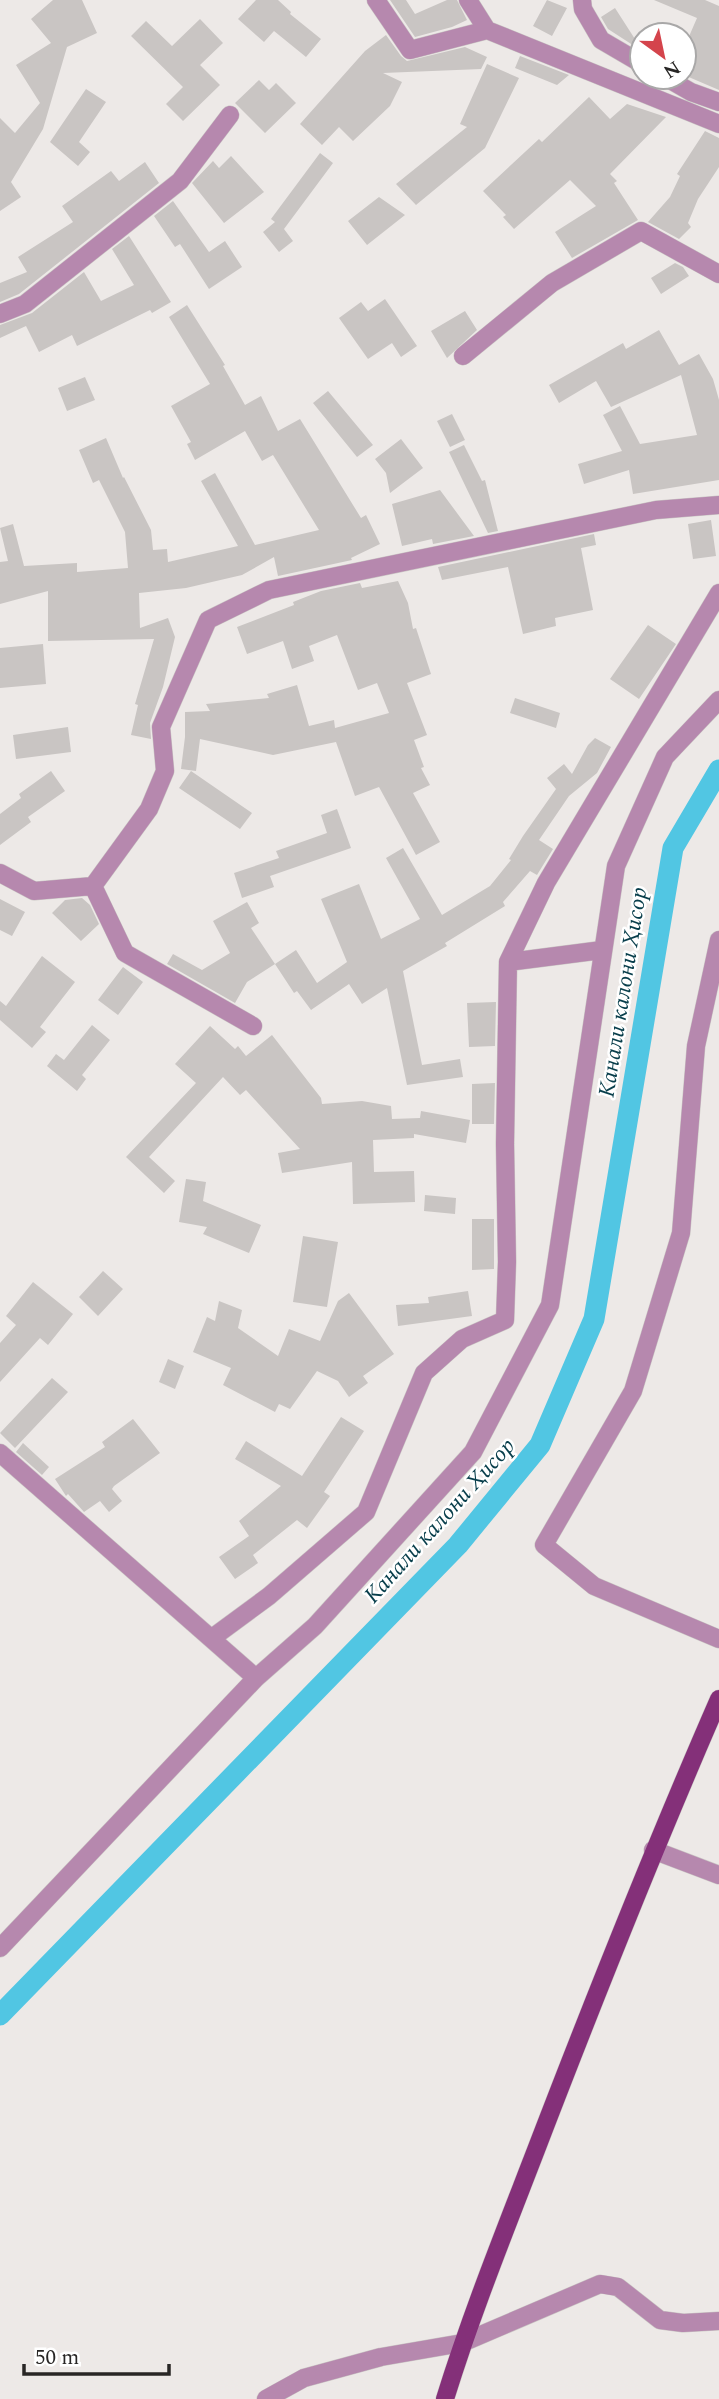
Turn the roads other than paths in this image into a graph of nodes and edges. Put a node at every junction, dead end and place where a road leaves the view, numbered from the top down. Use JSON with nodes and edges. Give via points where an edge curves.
{"nodes":[{"id":1,"x":376,"y":0,"type":"edge"},
{"id":2,"x":468,"y":0,"type":"edge"},
{"id":3,"x":582,"y":0,"type":"edge"},
{"id":4,"x":487,"y":30,"type":"junction"},
{"id":5,"x":628,"y":56,"type":"edge"},
{"id":6,"x":689,"y":91,"type":"edge"},
{"id":7,"x":719,"y":102,"type":"edge"},
{"id":8,"x":230,"y":115,"type":"dead end"},
{"id":9,"x":718,"y":120,"type":"edge"},
{"id":10,"x":719,"y":274,"type":"edge"},
{"id":11,"x":0,"y":313,"type":"edge"},
{"id":12,"x":463,"y":356,"type":"dead end"},
{"id":13,"x":719,"y":505,"type":"edge"},
{"id":14,"x":719,"y":593,"type":"edge"},
{"id":15,"x":719,"y":700,"type":"edge"},
{"id":16,"x":0,"y":873,"type":"edge"},
{"id":17,"x":93,"y":886,"type":"junction"},
{"id":18,"x":719,"y":940,"type":"edge"},
{"id":19,"x":602,"y":950,"type":"junction"},
{"id":20,"x":508,"y":962,"type":"junction"},
{"id":21,"x":253,"y":1026,"type":"dead end"},
{"id":22,"x":0,"y":1453,"type":"edge"},
{"id":23,"x":212,"y":1638,"type":"junction"},
{"id":24,"x":719,"y":1639,"type":"edge"},
{"id":25,"x":256,"y":1678,"type":"junction"},
{"id":26,"x":719,"y":1699,"type":"edge"},
{"id":27,"x":653,"y":1850,"type":"junction"},
{"id":28,"x":719,"y":1875,"type":"edge"},
{"id":29,"x":0,"y":1948,"type":"edge"},
{"id":30,"x":719,"y":2320,"type":"edge"},
{"id":31,"x":462,"y":2343,"type":"junction"},
{"id":32,"x":267,"y":2399,"type":"edge"},
{"id":33,"x":445,"y":2399,"type":"edge"}],
"edges":[{"from":1,"to":4,"type":"street","via":[[410,50]]},
{"from":2,"to":4,"type":"street"},
{"from":3,"to":5,"type":"street","via":[[601,40]]},
{"from":4,"to":9,"type":"street"},
{"from":6,"to":7,"type":"street"},
{"from":8,"to":11,"type":"street","via":[[180,181],[25,304]]},
{"from":10,"to":12,"type":"street","via":[[640,231],[552,283]]},
{"from":13,"to":17,"type":"street","via":[[656,510],[269,590],[208,620],[160,727],[165,771],[149,809]]},
{"from":14,"to":20,"type":"street","via":[[546,883]]},
{"from":15,"to":19,"type":"street","via":[[665,757],[616,866]]},
{"from":16,"to":17,"type":"street","via":[[34,891]]},
{"from":17,"to":21,"type":"street","via":[[125,953]]},
{"from":18,"to":24,"type":"street","via":[[696,1046],[681,1233],[633,1391],[544,1545],[594,1586]]},
{"from":19,"to":20,"type":"street"},
{"from":19,"to":25,"type":"street","via":[[550,1306],[473,1452],[315,1626]]},
{"from":20,"to":23,"type":"street","via":[[505,1320],[462,1339],[424,1373],[366,1512],[269,1596]]},
{"from":22,"to":23,"type":"street"},
{"from":23,"to":25,"type":"street"},
{"from":25,"to":29,"type":"street"},
{"from":26,"to":27,"type":"main road"},
{"from":27,"to":28,"type":"street"},
{"from":27,"to":31,"type":"main road"},
{"from":30,"to":31,"type":"street","via":[[660,2320],[618,2287],[600,2284]]},
{"from":31,"to":32,"type":"street","via":[[381,2357],[304,2378]]},
{"from":31,"to":33,"type":"main road"}]}
